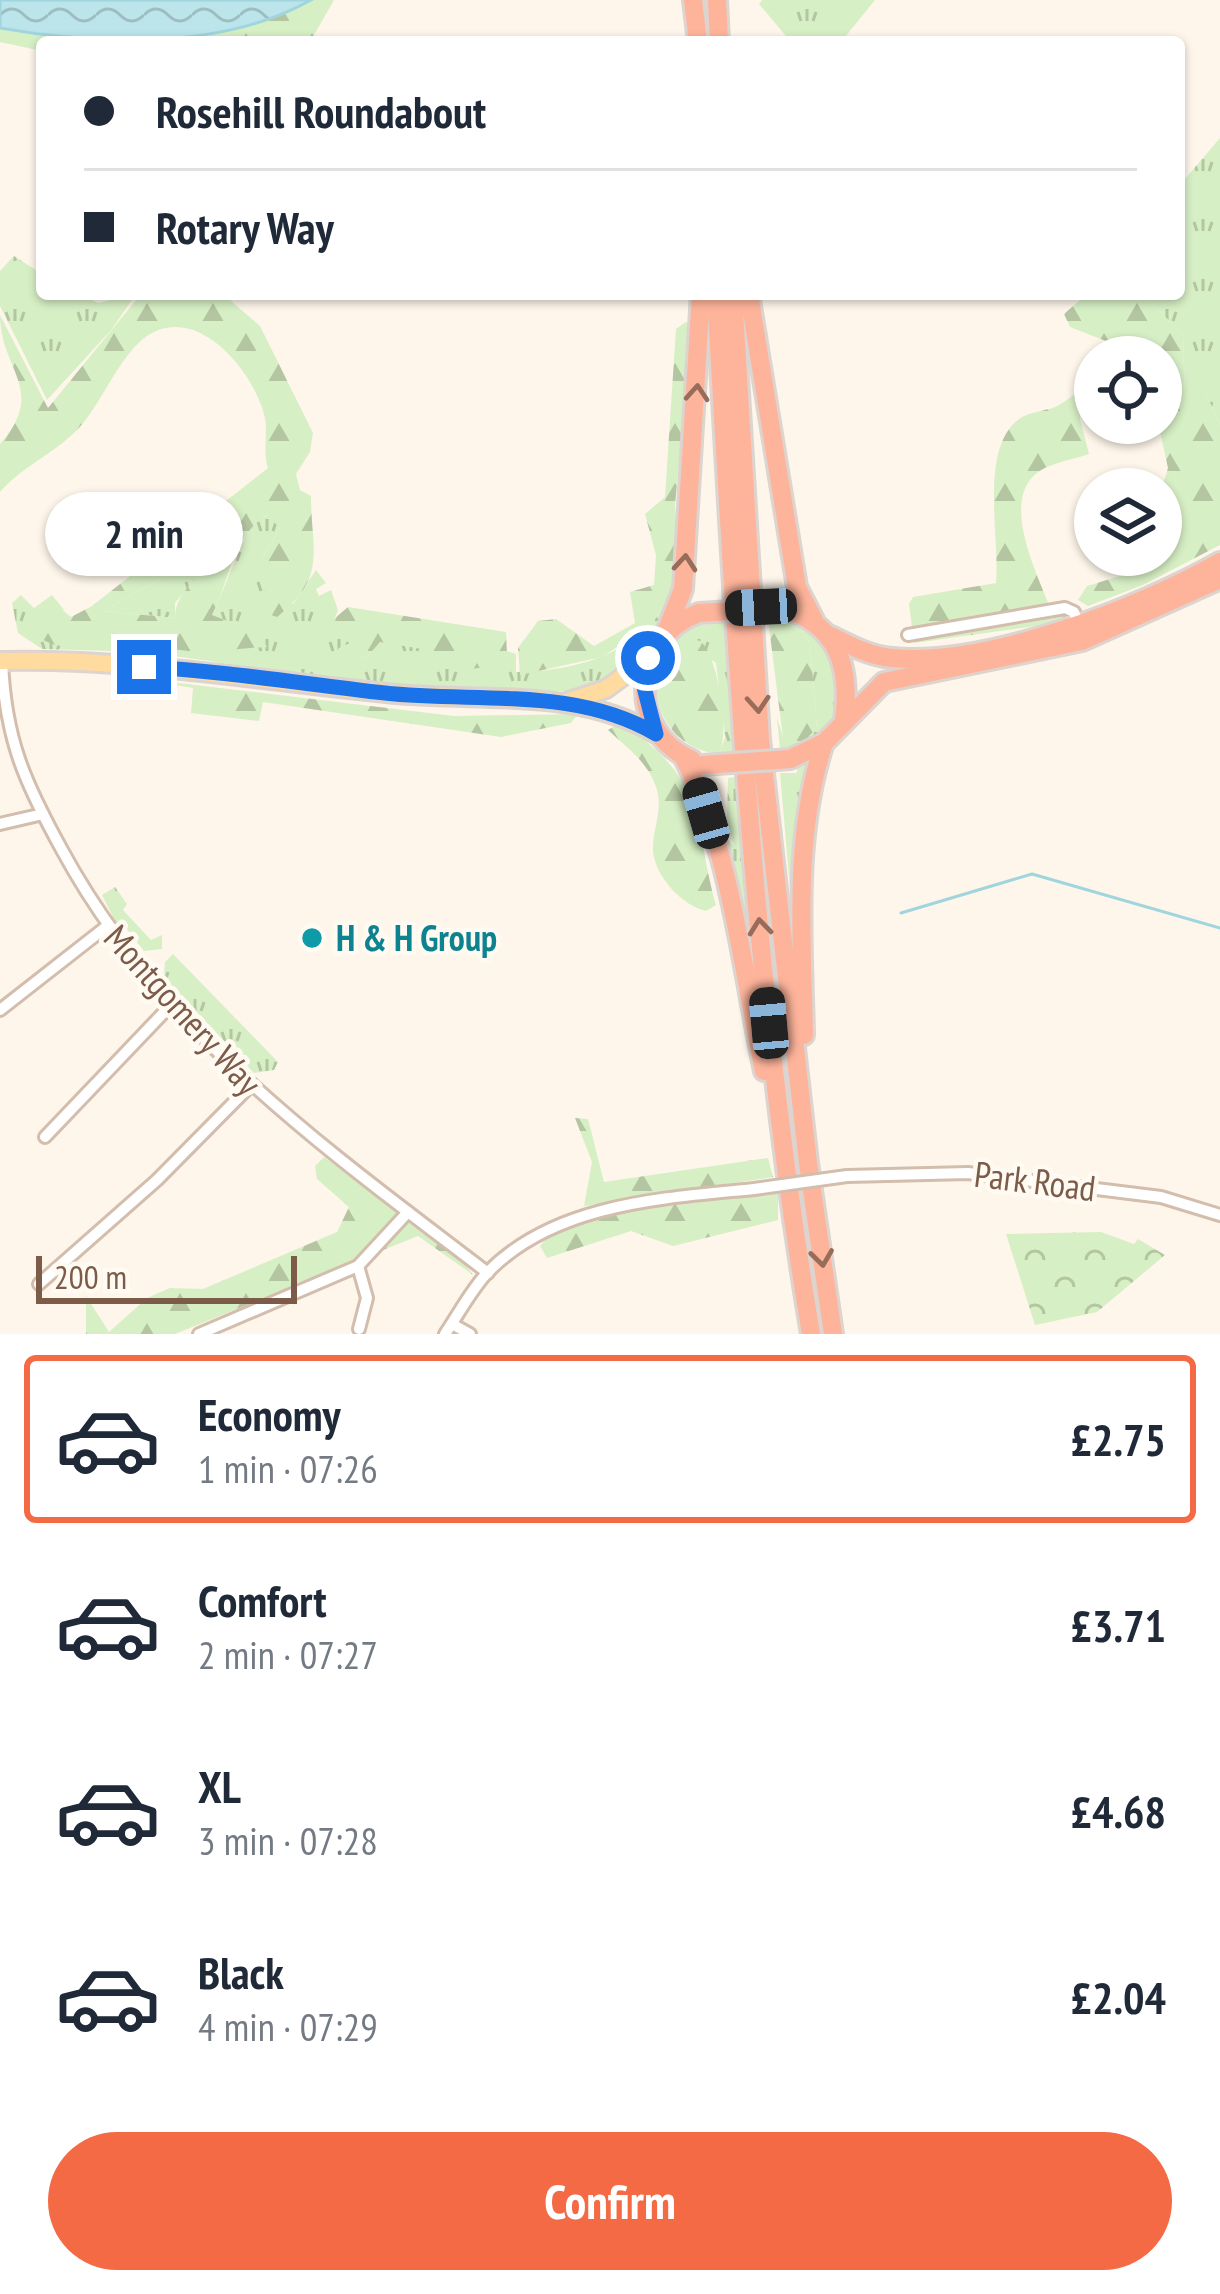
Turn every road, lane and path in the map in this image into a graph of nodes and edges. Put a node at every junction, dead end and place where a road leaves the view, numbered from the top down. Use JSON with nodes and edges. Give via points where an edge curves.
{"nodes":[{"id":1,"x":701,"y":300,"type":"edge"},
{"id":2,"x":716,"y":300,"type":"edge"},
{"id":3,"x":733,"y":300,"type":"edge"},
{"id":4,"x":750,"y":300,"type":"edge"},
{"id":5,"x":1220,"y":562,"type":"edge"},
{"id":6,"x":1220,"y":579,"type":"edge"},
{"id":7,"x":814,"y":620,"type":"junction"},
{"id":8,"x":666,"y":632,"type":"junction"},
{"id":9,"x":1081,"y":634,"type":"junction"},
{"id":10,"x":908,"y":635,"type":"dead end"},
{"id":11,"x":831,"y":636,"type":"junction"},
{"id":12,"x":648,"y":658,"type":"junction"},
{"id":13,"x":1,"y":661,"type":"edge"},
{"id":14,"x":568,"y":701,"type":"junction"},
{"id":15,"x":844,"y":720,"type":"junction"},
{"id":16,"x":656,"y":734,"type":"junction"},
{"id":17,"x":824,"y":743,"type":"junction"},
{"id":18,"x":683,"y":756,"type":"junction"},
{"id":19,"x":43,"y":814,"type":"junction"},
{"id":20,"x":0,"y":824,"type":"edge"},
{"id":21,"x":106,"y":927,"type":"junction"},
{"id":22,"x":170,"y":1006,"type":"junction"},
{"id":23,"x":0,"y":1010,"type":"edge"},
{"id":24,"x":250,"y":1086,"type":"junction"},
{"id":25,"x":45,"y":1137,"type":"dead end"},
{"id":26,"x":808,"y":1163,"type":"junction"},
{"id":27,"x":783,"y":1164,"type":"junction"},
{"id":28,"x":408,"y":1212,"type":"junction"},
{"id":29,"x":1220,"y":1215,"type":"edge"},
{"id":30,"x":358,"y":1266,"type":"junction"},
{"id":31,"x":488,"y":1273,"type":"junction"},
{"id":32,"x":39,"y":1284,"type":"dead end"},
{"id":33,"x":228,"y":1328,"type":"edge"},
{"id":34,"x":359,"y":1329,"type":"dead end"},
{"id":35,"x":448,"y":1329,"type":"edge"},
{"id":36,"x":199,"y":1334,"type":"edge"},
{"id":37,"x":470,"y":1334,"type":"edge"},
{"id":38,"x":812,"y":1334,"type":"edge"},
{"id":39,"x":833,"y":1334,"type":"edge"}],
"edges":[{"from":8,"to":1,"type":"highway","one_way":true,"via":[[683,590]]},
{"from":27,"to":2,"type":"highway","one_way":true,"via":[[741,742]]},
{"from":3,"to":26,"type":"highway","one_way":true,"via":[[760,739]]},
{"from":4,"to":7,"type":"highway","via":[[797,587]]},
{"from":5,"to":9,"type":"highway"},
{"from":6,"to":9,"type":"highway"},
{"from":7,"to":8,"type":"highway","bridge":true,"via":[[782,608],[699,613]]},
{"from":7,"to":11,"type":"highway"},
{"from":8,"to":12,"type":"highway"},
{"from":9,"to":10,"type":"street","via":[[1074,611],[1065,608]]},
{"from":9,"to":11,"type":"highway","via":[[910,658],[864,652]]},
{"from":9,"to":15,"type":"highway","via":[[895,677]]},
{"from":11,"to":15,"type":"highway","via":[[845,676]]},
{"from":12,"to":14,"type":"main road","via":[[606,689]]},
{"from":12,"to":16,"type":"highway","via":[[644,687]]},
{"from":13,"to":14,"type":"main road"},
{"from":13,"to":19,"type":"street","name":"Montgomery Way","via":[[7,733]]},
{"from":14,"to":16,"type":"main road","via":[[607,709]]},
{"from":15,"to":17,"type":"highway"},
{"from":16,"to":18,"type":"highway"},
{"from":17,"to":18,"type":"highway","bridge":true,"via":[[790,759],[703,765]]},
{"from":17,"to":26,"type":"highway","via":[[812,779],[801,915]]},
{"from":18,"to":27,"type":"highway","via":[[714,840]]},
{"from":19,"to":20,"type":"street"},
{"from":19,"to":21,"type":"street","name":"Montgomery Way"},
{"from":21,"to":22,"type":"street","name":"Montgomery Way"},
{"from":21,"to":23,"type":"street"},
{"from":22,"to":24,"type":"street","name":"Montgomery Way"},
{"from":22,"to":25,"type":"street"},
{"from":24,"to":28,"type":"street","name":"Montgomery Way"},
{"from":24,"to":32,"type":"street"},
{"from":26,"to":39,"type":"highway","one_way":true},
{"from":27,"to":38,"type":"highway"},
{"from":28,"to":30,"type":"street"},
{"from":28,"to":31,"type":"street","name":"Montgomery Way"},
{"from":29,"to":31,"type":"street","name":"Park Road","bridge":true,"via":[[1161,1197],[968,1173],[848,1176],[641,1201],[568,1222]]},
{"from":30,"to":33,"type":"street"},
{"from":30,"to":34,"type":"street","via":[[367,1298]]},
{"from":31,"to":35,"type":"street"},
{"from":33,"to":36,"type":"street"},
{"from":35,"to":37,"type":"street"}]}
